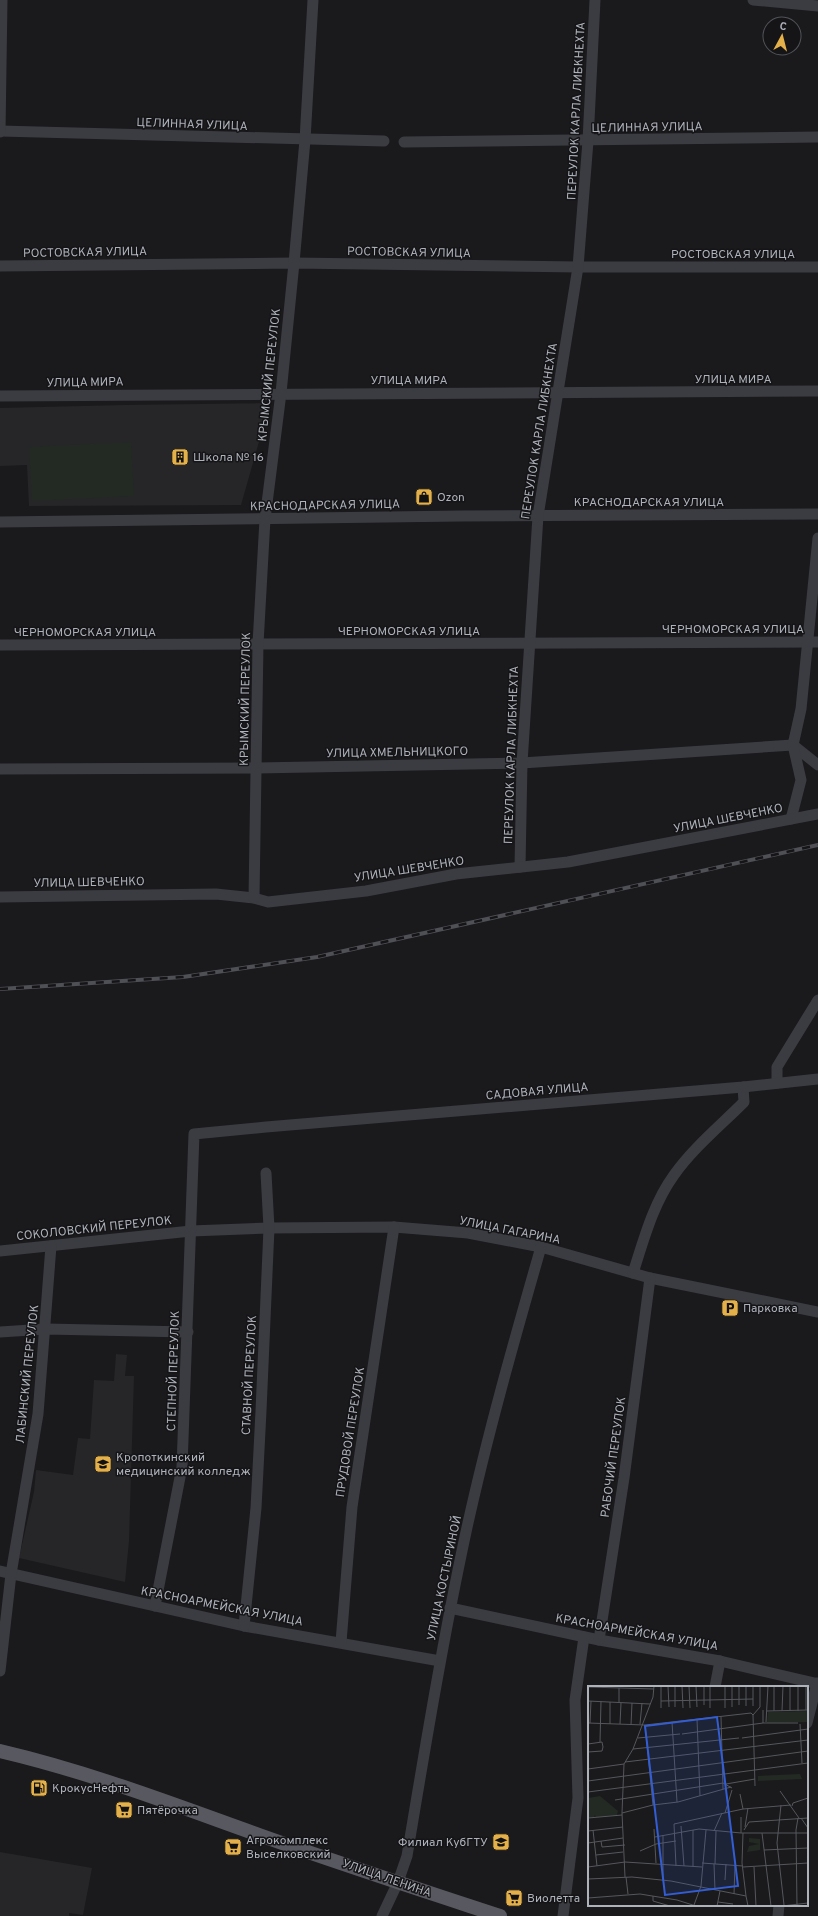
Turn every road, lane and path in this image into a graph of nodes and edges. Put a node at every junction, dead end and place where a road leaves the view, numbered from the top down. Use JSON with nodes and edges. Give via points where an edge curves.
{"nodes":[{"id":1,"x":2,"y":0,"type":"edge"},
{"id":2,"x":314,"y":0,"type":"edge"},
{"id":3,"x":595,"y":0,"type":"edge"},
{"id":4,"x":753,"y":0,"type":"edge"},
{"id":5,"x":818,"y":6,"type":"edge"},
{"id":6,"x":0,"y":131,"type":"edge"},
{"id":7,"x":818,"y":137,"type":"edge"},
{"id":8,"x":305,"y":140,"type":"junction"},
{"id":9,"x":588,"y":140,"type":"junction"},
{"id":10,"x":384,"y":141,"type":"dead end"},
{"id":11,"x":404,"y":142,"type":"dead end"},
{"id":12,"x":294,"y":263,"type":"junction"},
{"id":13,"x":0,"y":266,"type":"edge"},
{"id":14,"x":578,"y":267,"type":"junction"},
{"id":15,"x":818,"y":267,"type":"edge"},
{"id":16,"x":818,"y":391,"type":"edge"},
{"id":17,"x":282,"y":393,"type":"junction"},
{"id":18,"x":557,"y":393,"type":"junction"},
{"id":19,"x":0,"y":396,"type":"edge"},
{"id":20,"x":818,"y":514,"type":"edge"},
{"id":21,"x":538,"y":516,"type":"junction"},
{"id":22,"x":265,"y":518,"type":"junction"},
{"id":23,"x":0,"y":522,"type":"edge"},
{"id":24,"x":818,"y":538,"type":"edge"},
{"id":25,"x":813,"y":642,"type":"edge"},
{"id":26,"x":529,"y":643,"type":"junction"},
{"id":27,"x":258,"y":644,"type":"junction"},
{"id":28,"x":0,"y":645,"type":"edge"},
{"id":29,"x":794,"y":745,"type":"junction"},
{"id":30,"x":522,"y":763,"type":"junction"},
{"id":31,"x":818,"y":765,"type":"edge"},
{"id":32,"x":257,"y":768,"type":"junction"},
{"id":33,"x":0,"y":769,"type":"edge"},
{"id":34,"x":818,"y":814,"type":"edge"},
{"id":35,"x":791,"y":819,"type":"junction"},
{"id":36,"x":520,"y":867,"type":"junction"},
{"id":37,"x":0,"y":897,"type":"edge"},
{"id":38,"x":254,"y":898,"type":"junction"},
{"id":39,"x":818,"y":1000,"type":"edge"},
{"id":40,"x":818,"y":1078,"type":"edge"},
{"id":41,"x":777,"y":1082,"type":"junction"},
{"id":42,"x":743,"y":1087,"type":"junction"},
{"id":43,"x":194,"y":1134,"type":"joint"},
{"id":44,"x":266,"y":1173,"type":"dead end"},
{"id":45,"x":394,"y":1227,"type":"junction"},
{"id":46,"x":269,"y":1228,"type":"junction"},
{"id":47,"x":191,"y":1231,"type":"junction"},
{"id":48,"x":52,"y":1246,"type":"junction"},
{"id":49,"x":541,"y":1247,"type":"junction"},
{"id":50,"x":0,"y":1251,"type":"edge"},
{"id":51,"x":633,"y":1273,"type":"junction"},
{"id":52,"x":650,"y":1278,"type":"junction"},
{"id":53,"x":818,"y":1312,"type":"edge"},
{"id":54,"x":46,"y":1329,"type":"junction"},
{"id":55,"x":0,"y":1332,"type":"edge"},
{"id":56,"x":188,"y":1332,"type":"junction"},
{"id":57,"x":0,"y":1571,"type":"edge"},
{"id":58,"x":11,"y":1574,"type":"junction"},
{"id":59,"x":155,"y":1606,"type":"junction"},
{"id":60,"x":450,"y":1608,"type":"junction"},
{"id":61,"x":244,"y":1626,"type":"junction"},
{"id":62,"x":584,"y":1636,"type":"junction"},
{"id":63,"x":599,"y":1640,"type":"junction"},
{"id":64,"x":341,"y":1642,"type":"junction"},
{"id":65,"x":720,"y":1660,"type":"junction"},
{"id":66,"x":440,"y":1661,"type":"junction"},
{"id":67,"x":0,"y":1671,"type":"edge"},
{"id":68,"x":818,"y":1684,"type":"edge"},
{"id":69,"x":715,"y":1686,"type":"edge"},
{"id":70,"x":808,"y":1719,"type":"edge"},
{"id":71,"x":0,"y":1751,"type":"edge"},
{"id":72,"x":398,"y":1882,"type":"junction"},
{"id":73,"x":779,"y":1906,"type":"edge"},
{"id":74,"x":382,"y":1916,"type":"edge"},
{"id":75,"x":500,"y":1916,"type":"edge"},
{"id":76,"x":563,"y":1916,"type":"edge"},
{"id":77,"x":778,"y":1916,"type":"edge"}],
"edges":[{"from":1,"to":6,"type":"street"},
{"from":2,"to":8,"type":"street","name":"КРЫМСКИЙ ПЕРЕУЛОК"},
{"from":3,"to":9,"type":"street","name":"ПЕРЕУЛОК КАРЛА ЛИБКНЕХТА"},
{"from":4,"to":5,"type":"street"},
{"from":6,"to":8,"type":"street","name":"ЦЕЛИННАЯ УЛИЦА"},
{"from":7,"to":9,"type":"street","name":"ЦЕЛИННАЯ УЛИЦА"},
{"from":8,"to":10,"type":"street","name":"ЦЕЛИННАЯ УЛИЦА"},
{"from":8,"to":12,"type":"street","name":"КРЫМСКИЙ ПЕРЕУЛОК"},
{"from":9,"to":11,"type":"street","name":"ЦЕЛИННАЯ УЛИЦА"},
{"from":9,"to":14,"type":"street","name":"ПЕРЕУЛОК КАРЛА ЛИБКНЕХТА"},
{"from":12,"to":13,"type":"street","name":"РОСТОВСКАЯ УЛИЦА"},
{"from":12,"to":14,"type":"street","name":"РОСТОВСКАЯ УЛИЦА"},
{"from":12,"to":17,"type":"street","name":"КРЫМСКИЙ ПЕРЕУЛОК"},
{"from":14,"to":15,"type":"street","name":"РОСТОВСКАЯ УЛИЦА"},
{"from":14,"to":18,"type":"street","name":"ПЕРЕУЛОК КАРЛА ЛИБКНЕХТА"},
{"from":16,"to":18,"type":"street","name":"УЛИЦА МИРА"},
{"from":17,"to":18,"type":"street","name":"УЛИЦА МИРА"},
{"from":17,"to":19,"type":"street","name":"УЛИЦА МИРА"},
{"from":17,"to":22,"type":"street","name":"КРЫМСКИЙ ПЕРЕУЛОК"},
{"from":18,"to":21,"type":"street","name":"ПЕРЕУЛОК КАРЛА ЛИБКНЕХТА"},
{"from":20,"to":21,"type":"street","name":"КРАСНОДАРСКАЯ УЛИЦА"},
{"from":21,"to":22,"type":"street","name":"КРАСНОДАРСКАЯ УЛИЦА"},
{"from":21,"to":26,"type":"street","name":"ПЕРЕУЛОК КАРЛА ЛИБКНЕХТА"},
{"from":22,"to":23,"type":"street","name":"КРАСНОДАРСКАЯ УЛИЦА"},
{"from":22,"to":27,"type":"street","name":"КРЫМСКИЙ ПЕРЕУЛОК"},
{"from":24,"to":25,"type":"street"},
{"from":25,"to":26,"type":"street","name":"ЧЕРНОМОРСКАЯ УЛИЦА"},
{"from":25,"to":29,"type":"street"},
{"from":26,"to":27,"type":"street","name":"ЧЕРНОМОРСКАЯ УЛИЦА"},
{"from":26,"to":30,"type":"street","name":"ПЕРЕУЛОК КАРЛА ЛИБКНЕХТА"},
{"from":27,"to":28,"type":"street","name":"ЧЕРНОМОРСКАЯ УЛИЦА"},
{"from":27,"to":32,"type":"street","name":"КРЫМСКИЙ ПЕРЕУЛОК"},
{"from":29,"to":30,"type":"street","name":"УЛИЦА ХМЕЛЬНИЦКОГО"},
{"from":29,"to":31,"type":"street"},
{"from":29,"to":35,"type":"street","via":[[801,780]]},
{"from":30,"to":32,"type":"street","name":"УЛИЦА ХМЕЛЬНИЦКОГО"},
{"from":30,"to":36,"type":"street","name":"ПЕРЕУЛОК КАРЛА ЛИБКНЕХТА"},
{"from":32,"to":33,"type":"street","name":"УЛИЦА ХМЕЛЬНИЦКОГО"},
{"from":32,"to":38,"type":"street","name":"КРЫМСКИЙ ПЕРЕУЛОК"},
{"from":34,"to":35,"type":"street","name":"УЛИЦА ШЕВЧЕНКО"},
{"from":35,"to":36,"type":"street","name":"УЛИЦА ШЕВЧЕНКО","via":[[568,862]]},
{"from":36,"to":38,"type":"street","name":"УЛИЦА ШЕВЧЕНКО","via":[[456,874],[358,892],[268,902]]},
{"from":37,"to":38,"type":"street","name":"УЛИЦА ШЕВЧЕНКО","via":[[216,894]]},
{"from":39,"to":41,"type":"street","via":[[777,1067]]},
{"from":40,"to":41,"type":"street","name":"САДОВАЯ УЛИЦА"},
{"from":41,"to":42,"type":"street","name":"САДОВАЯ УЛИЦА"},
{"from":42,"to":43,"type":"street","name":"САДОВАЯ УЛИЦА"},
{"from":42,"to":51,"type":"street","via":[[744,1102],[674,1174],[648,1226]]},
{"from":43,"to":47,"type":"street","name":"СТЕПНОЙ ПЕРЕУЛОК"},
{"from":44,"to":46,"type":"street","name":"СТАВНОЙ ПЕРЕУЛОК"},
{"from":45,"to":46,"type":"street","name":"УЛИЦА ГАГАРИНА"},
{"from":45,"to":49,"type":"street","name":"УЛИЦА ГАГАРИНА","via":[[468,1233]]},
{"from":45,"to":64,"type":"street","name":"ПРУДОВОЙ ПЕРЕУЛОК","via":[[352,1507]]},
{"from":46,"to":47,"type":"street","name":"УЛИЦА ГАГАРИНА"},
{"from":46,"to":61,"type":"street","name":"СТАВНОЙ ПЕРЕУЛОК","via":[[256,1508]]},
{"from":47,"to":48,"type":"street","name":"СОКОЛОВСКИЙ ПЕРЕУЛОК"},
{"from":47,"to":56,"type":"street","name":"СТЕПНОЙ ПЕРЕУЛОК"},
{"from":48,"to":50,"type":"street","name":"СОКОЛОВСКИЙ ПЕРЕУЛОК"},
{"from":48,"to":54,"type":"street","name":"ЛАБИНСКИЙ ПЕРЕУЛОК"},
{"from":49,"to":51,"type":"street","name":"УЛИЦА ГАГАРИНА"},
{"from":49,"to":60,"type":"street","name":"УЛИЦА КОСТЫРИНОЙ","via":[[513,1344]]},
{"from":51,"to":52,"type":"street","name":"УЛИЦА ГАГАРИНА"},
{"from":52,"to":53,"type":"street","name":"УЛИЦА ГАГАРИНА"},
{"from":52,"to":63,"type":"street","name":"РАБОЧИЙ ПЕРЕУЛОК","via":[[624,1478]]},
{"from":54,"to":55,"type":"street"},
{"from":54,"to":56,"type":"street"},
{"from":54,"to":58,"type":"street","name":"ЛАБИНСКИЙ ПЕРЕУЛОК","via":[[38,1414]]},
{"from":56,"to":59,"type":"street","name":"СТЕПНОЙ ПЕРЕУЛОК","via":[[182,1467]]},
{"from":57,"to":58,"type":"street","name":"КРАСНОАРМЕЙСКАЯ УЛИЦА"},
{"from":58,"to":59,"type":"street","name":"КРАСНОАРМЕЙСКАЯ УЛИЦА"},
{"from":58,"to":67,"type":"street","name":"ЛАБИНСКИЙ ПЕРЕУЛОК"},
{"from":59,"to":61,"type":"street","name":"КРАСНОАРМЕЙСКАЯ УЛИЦА"},
{"from":60,"to":62,"type":"street","name":"КРАСНОАРМЕЙСКАЯ УЛИЦА"},
{"from":60,"to":66,"type":"street","name":"УЛИЦА КОСТЫРИНОЙ"},
{"from":61,"to":64,"type":"street","name":"КРАСНОАРМЕЙСКАЯ УЛИЦА"},
{"from":62,"to":63,"type":"street","name":"КРАСНОАРМЕЙСКАЯ УЛИЦА"},
{"from":62,"to":76,"type":"street","via":[[575,1700],[578,1798]]},
{"from":63,"to":65,"type":"street","name":"КРАСНОАРМЕЙСКАЯ УЛИЦА"},
{"from":64,"to":66,"type":"street","name":"КРАСНОАРМЕЙСКАЯ УЛИЦА"},
{"from":65,"to":68,"type":"street","name":"КРАСНОАРМЕЙСКАЯ УЛИЦА"},
{"from":65,"to":69,"type":"street"},
{"from":66,"to":72,"type":"street","name":"УЛИЦА КОСТЫРИНОЙ","via":[[407,1856]]},
{"from":68,"to":70,"type":"street"},
{"from":71,"to":72,"type":"main road","name":"УЛИЦА ЛЕНИНА","via":[[124,1786]]},
{"from":72,"to":74,"type":"street","name":"УЛИЦА КОСТЫРИНОЙ"},
{"from":72,"to":75,"type":"main road","name":"УЛИЦА ЛЕНИНА"},
{"from":73,"to":77,"type":"street"}]}
